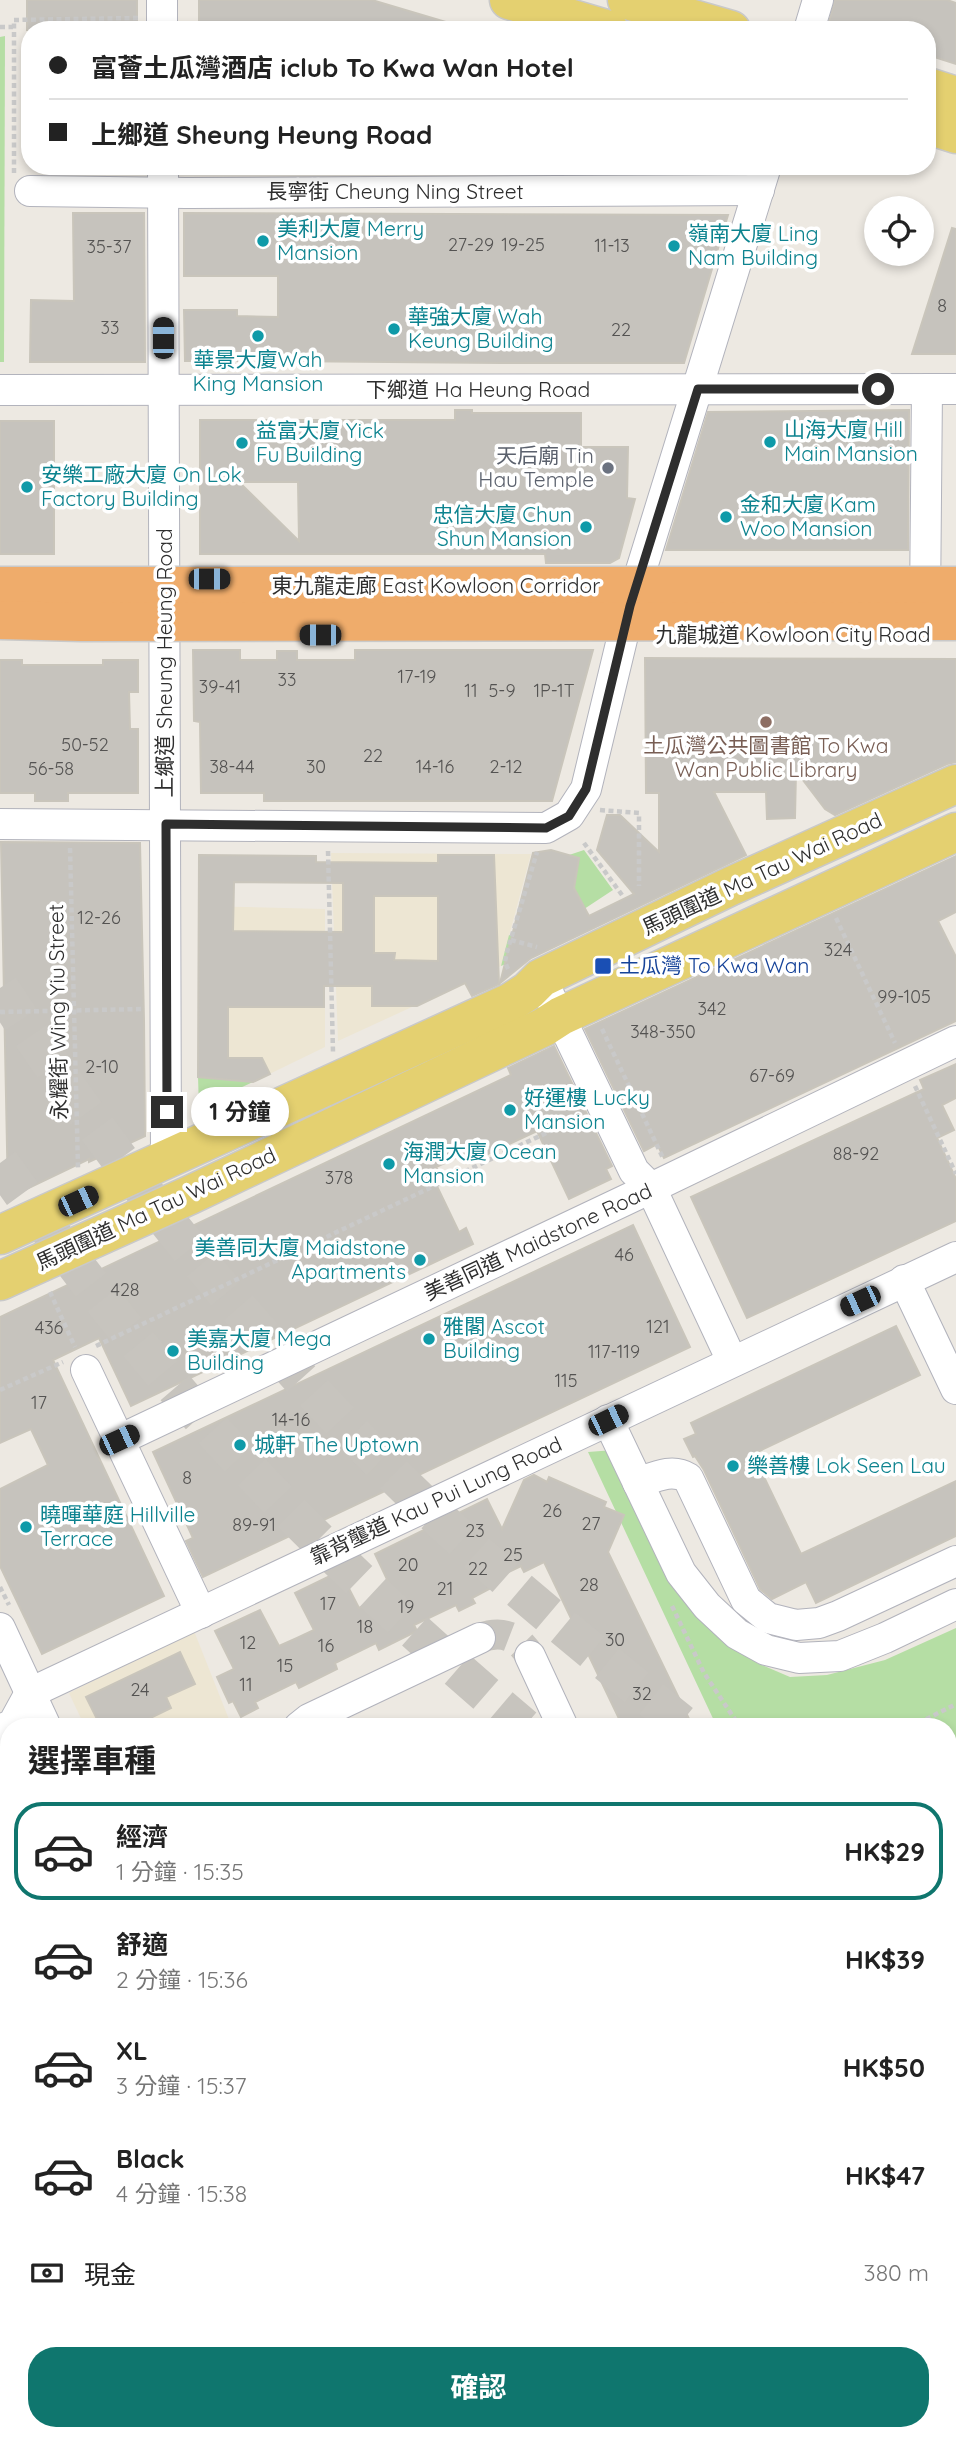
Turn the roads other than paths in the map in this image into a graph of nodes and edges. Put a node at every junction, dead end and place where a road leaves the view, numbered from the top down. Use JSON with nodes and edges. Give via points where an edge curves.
{"nodes":[{"id":1,"x":509,"y":0,"type":"edge"},
{"id":2,"x":627,"y":0,"type":"edge"},
{"id":3,"x":818,"y":0,"type":"edge"},
{"id":4,"x":579,"y":21,"type":"edge"},
{"id":5,"x":700,"y":21,"type":"edge"},
{"id":6,"x":812,"y":21,"type":"edge"},
{"id":7,"x":936,"y":90,"type":"edge"},
{"id":8,"x":956,"y":96,"type":"edge"},
{"id":9,"x":936,"y":128,"type":"edge"},
{"id":10,"x":956,"y":134,"type":"edge"},
{"id":11,"x":763,"y":178,"type":"edge"},
{"id":12,"x":163,"y":180,"type":"edge"},
{"id":13,"x":22,"y":183,"type":"road end"},
{"id":14,"x":698,"y":389,"type":"junction"},
{"id":15,"x":927,"y":389,"type":"junction"},
{"id":16,"x":956,"y":389,"type":"edge"},
{"id":17,"x":0,"y":390,"type":"edge"},
{"id":18,"x":163,"y":390,"type":"junction"},
{"id":19,"x":639,"y":578,"type":"junction"},
{"id":20,"x":956,"y":578,"type":"edge"},
{"id":21,"x":0,"y":579,"type":"edge"},
{"id":22,"x":164,"y":579,"type":"junction"},
{"id":23,"x":941,"y":582,"type":"edge"},
{"id":24,"x":0,"y":586,"type":"edge"},
{"id":25,"x":0,"y":620,"type":"edge"},
{"id":26,"x":940,"y":628,"type":"edge"},
{"id":27,"x":0,"y":631,"type":"edge"},
{"id":28,"x":165,"y":635,"type":"junction"},
{"id":29,"x":623,"y":635,"type":"junction"},
{"id":30,"x":956,"y":635,"type":"edge"},
{"id":31,"x":956,"y":784,"type":"edge"},
{"id":32,"x":0,"y":824,"type":"edge"},
{"id":33,"x":166,"y":824,"type":"junction"},
{"id":34,"x":956,"y":832,"type":"edge"},
{"id":35,"x":531,"y":965,"type":"junction"},
{"id":36,"x":561,"y":1016,"type":"junction"},
{"id":37,"x":956,"y":1041,"type":"edge"},
{"id":38,"x":166,"y":1161,"type":"junction"},
{"id":39,"x":651,"y":1188,"type":"junction"},
{"id":40,"x":0,"y":1235,"type":"edge"},
{"id":41,"x":956,"y":1256,"type":"edge"},
{"id":42,"x":904,"y":1280,"type":"junction"},
{"id":43,"x":0,"y":1281,"type":"edge"},
{"id":44,"x":81,"y":1356,"type":"road end"},
{"id":45,"x":732,"y":1361,"type":"junction"},
{"id":46,"x":956,"y":1389,"type":"edge"},
{"id":47,"x":608,"y":1420,"type":"junction"},
{"id":48,"x":119,"y":1440,"type":"junction"},
{"id":49,"x":638,"y":1483,"type":"junction"},
{"id":50,"x":956,"y":1560,"type":"edge"},
{"id":51,"x":956,"y":1604,"type":"edge"},
{"id":52,"x":201,"y":1612,"type":"junction"},
{"id":53,"x":0,"y":1628,"type":"edge"},
{"id":54,"x":480,"y":1638,"type":"tunnel mouth"},
{"id":55,"x":530,"y":1656,"type":"tunnel mouth"},
{"id":56,"x":30,"y":1693,"type":"junction"},
{"id":57,"x":16,"y":1718,"type":"edge"},
{"id":58,"x":42,"y":1718,"type":"edge"},
{"id":59,"x":311,"y":1718,"type":"edge"},
{"id":60,"x":560,"y":1718,"type":"edge"}],
"edges":[{"from":1,"to":4,"type":"main road"},
{"from":2,"to":5,"type":"main road"},
{"from":3,"to":6,"type":"street"},
{"from":7,"to":8,"type":"main road"},
{"from":9,"to":10,"type":"main road"},
{"from":11,"to":12,"type":"street","name":"長寧街 Cheung Ning Street"},
{"from":11,"to":14,"type":"street"},
{"from":12,"to":13,"type":"street","name":"長寧街 Cheung Ning Street"},
{"from":12,"to":18,"type":"street","name":"上鄉道 Sheung Heung Road"},
{"from":14,"to":15,"type":"street","name":"下鄉道 Ha Heung Road"},
{"from":14,"to":18,"type":"street","name":"下鄉道 Ha Heung Road"},
{"from":14,"to":19,"type":"street"},
{"from":15,"to":16,"type":"street","name":"下鄉道 Ha Heung Road"},
{"from":15,"to":23,"type":"street"},
{"from":17,"to":18,"type":"street","name":"下鄉道 Ha Heung Road"},
{"from":18,"to":22,"type":"street","name":"上鄉道 Sheung Heung Road"},
{"from":19,"to":22,"type":"street"},
{"from":19,"to":23,"type":"street"},
{"from":19,"to":29,"type":"street"},
{"from":20,"to":23,"type":"street"},
{"from":21,"to":22,"type":"street"},
{"from":22,"to":28,"type":"street","name":"上鄉道 Sheung Heung Road"},
{"from":23,"to":24,"type":"highway","name":"東九龍走廊 East Kowloon Corridor","bridge":true},
{"from":23,"to":26,"type":"street"},
{"from":25,"to":26,"type":"highway","name":"東九龍走廊 East Kowloon Corridor","bridge":true},
{"from":26,"to":29,"type":"street","name":"九龍城道 Kowloon City Road"},
{"from":26,"to":30,"type":"street","name":"九龍城道 Kowloon City Road"},
{"from":27,"to":28,"type":"street","name":"九龍城道 Kowloon City Road"},
{"from":28,"to":29,"type":"street","name":"九龍城道 Kowloon City Road"},
{"from":28,"to":33,"type":"street","name":"上鄉道 Sheung Heung Road"},
{"from":29,"to":33,"type":"street","via":[[586,789],[569,816],[542,837]]},
{"from":31,"to":35,"type":"main road","name":"馬頭圍道 Ma Tau Wai Road","via":[[731,886]]},
{"from":32,"to":33,"type":"street"},
{"from":33,"to":38,"type":"street","name":"上鄉道 Sheung Heung Road"},
{"from":34,"to":36,"type":"main road","name":"馬頭圍道 Ma Tau Wai Road"},
{"from":35,"to":36,"type":"street"},
{"from":35,"to":38,"type":"main road","name":"馬頭圍道 Ma Tau Wai Road","via":[[528,991],[511,1002]]},
{"from":36,"to":39,"type":"street","via":[[634,1171]]},
{"from":36,"to":43,"type":"main road","name":"馬頭圍道 Ma Tau Wai Road"},
{"from":37,"to":39,"type":"street","name":"美善同道 Maidstone Road"},
{"from":38,"to":40,"type":"main road","name":"馬頭圍道 Ma Tau Wai Road"},
{"from":39,"to":45,"type":"street"},
{"from":39,"to":48,"type":"street","name":"美善同道 Maidstone Road"},
{"from":41,"to":42,"type":"street","name":"靠背壟道 Kau Pui Lung Road"},
{"from":42,"to":45,"type":"street","name":"靠背壟道 Kau Pui Lung Road"},
{"from":42,"to":46,"type":"street"},
{"from":44,"to":48,"type":"street"},
{"from":45,"to":47,"type":"street","name":"靠背壟道 Kau Pui Lung Road"},
{"from":47,"to":49,"type":"street"},
{"from":47,"to":52,"type":"street","name":"靠背壟道 Kau Pui Lung Road"},
{"from":48,"to":52,"type":"street"},
{"from":49,"to":50,"type":"street","via":[[664,1473],[688,1478],[746,1600],[768,1618],[796,1625],[838,1616]]},
{"from":49,"to":51,"type":"street","via":[[681,1573],[737,1634],[766,1650],[799,1658],[841,1656]]},
{"from":52,"to":56,"type":"street","name":"靠背壟道 Kau Pui Lung Road"},
{"from":53,"to":56,"type":"street"},
{"from":54,"to":59,"type":"street"},
{"from":55,"to":60,"type":"street"},
{"from":56,"to":57,"type":"street"},
{"from":56,"to":58,"type":"street"}]}
